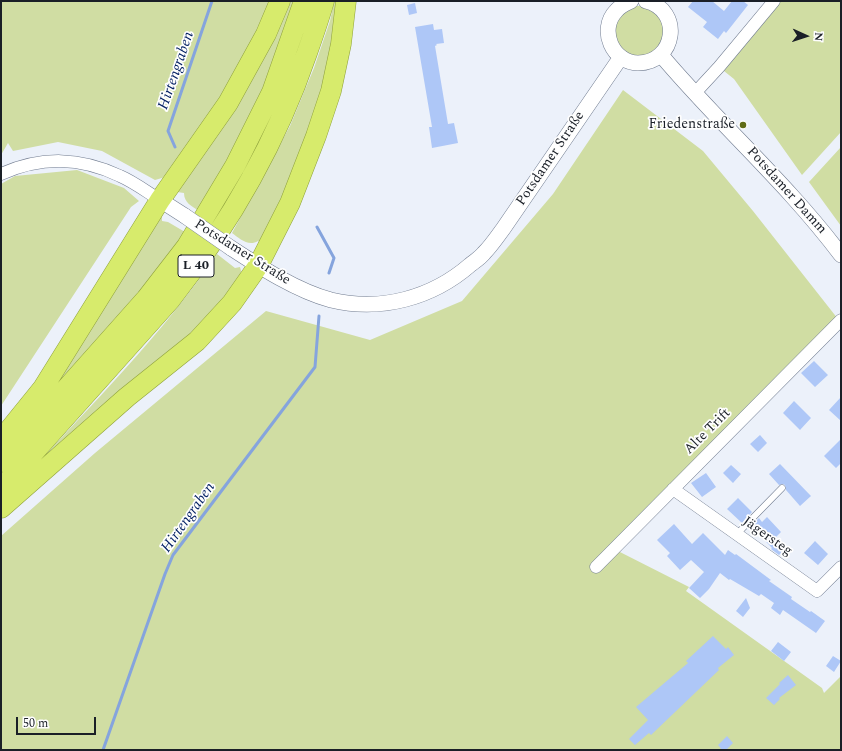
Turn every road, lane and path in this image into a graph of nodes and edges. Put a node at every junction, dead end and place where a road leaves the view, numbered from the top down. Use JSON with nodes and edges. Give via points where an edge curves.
{"nodes":[{"id":1,"x":280,"y":1,"type":"edge"},
{"id":2,"x":304,"y":1,"type":"edge"},
{"id":3,"x":324,"y":1,"type":"edge"},
{"id":4,"x":346,"y":1,"type":"edge"},
{"id":5,"x":646,"y":1,"type":"edge"},
{"id":6,"x":774,"y":1,"type":"edge"},
{"id":7,"x":625,"y":2,"type":"edge"},
{"id":8,"x":664,"y":5,"type":"edge"},
{"id":9,"x":661,"y":55,"type":"junction"},
{"id":10,"x":621,"y":57,"type":"junction"},
{"id":11,"x":695,"y":93,"type":"junction"},
{"id":12,"x":1,"y":174,"type":"edge"},
{"id":13,"x":160,"y":200,"type":"junction"},
{"id":14,"x":841,"y":255,"type":"edge"},
{"id":15,"x":258,"y":266,"type":"junction"},
{"id":16,"x":841,"y":320,"type":"edge"},
{"id":17,"x":1,"y":440,"type":"edge"},
{"id":18,"x":1,"y":462,"type":"edge"},
{"id":19,"x":782,"y":488,"type":"dead end"},
{"id":20,"x":1,"y":489,"type":"edge"},
{"id":21,"x":673,"y":489,"type":"junction"},
{"id":22,"x":1,"y":508,"type":"edge"},
{"id":23,"x":737,"y":534,"type":"junction"},
{"id":24,"x":596,"y":567,"type":"dead end"},
{"id":25,"x":841,"y":567,"type":"edge"}],
"edges":[{"from":1,"to":13,"type":"highway","via":[[266,34],[228,103]]},
{"from":2,"to":18,"type":"highway","number":"L 40","via":[[272,92],[235,166],[187,246],[146,298]]},
{"from":3,"to":20,"type":"highway","number":"L 40","via":[[294,91],[274,137],[225,223],[170,300]]},
{"from":4,"to":15,"type":"highway","via":[[341,44],[331,91],[290,203]]},
{"from":5,"to":8,"type":"street"},
{"from":6,"to":11,"type":"street"},
{"from":7,"to":10,"type":"street","via":[[612,16],[608,31],[609,41]]},
{"from":8,"to":9,"type":"street","via":[[670,26],[670,37]]},
{"from":9,"to":10,"type":"street","via":[[654,60],[641,63]]},
{"from":9,"to":11,"type":"street","name":"Potsdamer Damm"},
{"from":10,"to":15,"type":"street","name":"Potsdamer Straße","via":[[498,236],[484,254],[445,284],[407,300],[356,304],[330,299],[298,287]]},
{"from":11,"to":14,"type":"street","name":"Potsdamer Damm","via":[[790,193]]},
{"from":12,"to":13,"type":"street","name":"Potsdamer Straße","via":[[39,162],[72,161],[121,176]]},
{"from":13,"to":15,"type":"street","name":"Potsdamer Straße","bridge":true},
{"from":13,"to":17,"type":"highway","via":[[43,388]]},
{"from":15,"to":22,"type":"highway","via":[[232,303],[197,341],[127,397]]},
{"from":16,"to":21,"type":"street","name":"Alte Trift"},
{"from":19,"to":23,"type":"lane"},
{"from":21,"to":23,"type":"street","name":"Jägersteg"},
{"from":21,"to":24,"type":"street","name":"Alte Trift"},
{"from":23,"to":25,"type":"street","name":"Jägersteg","via":[[818,591]]}]}
